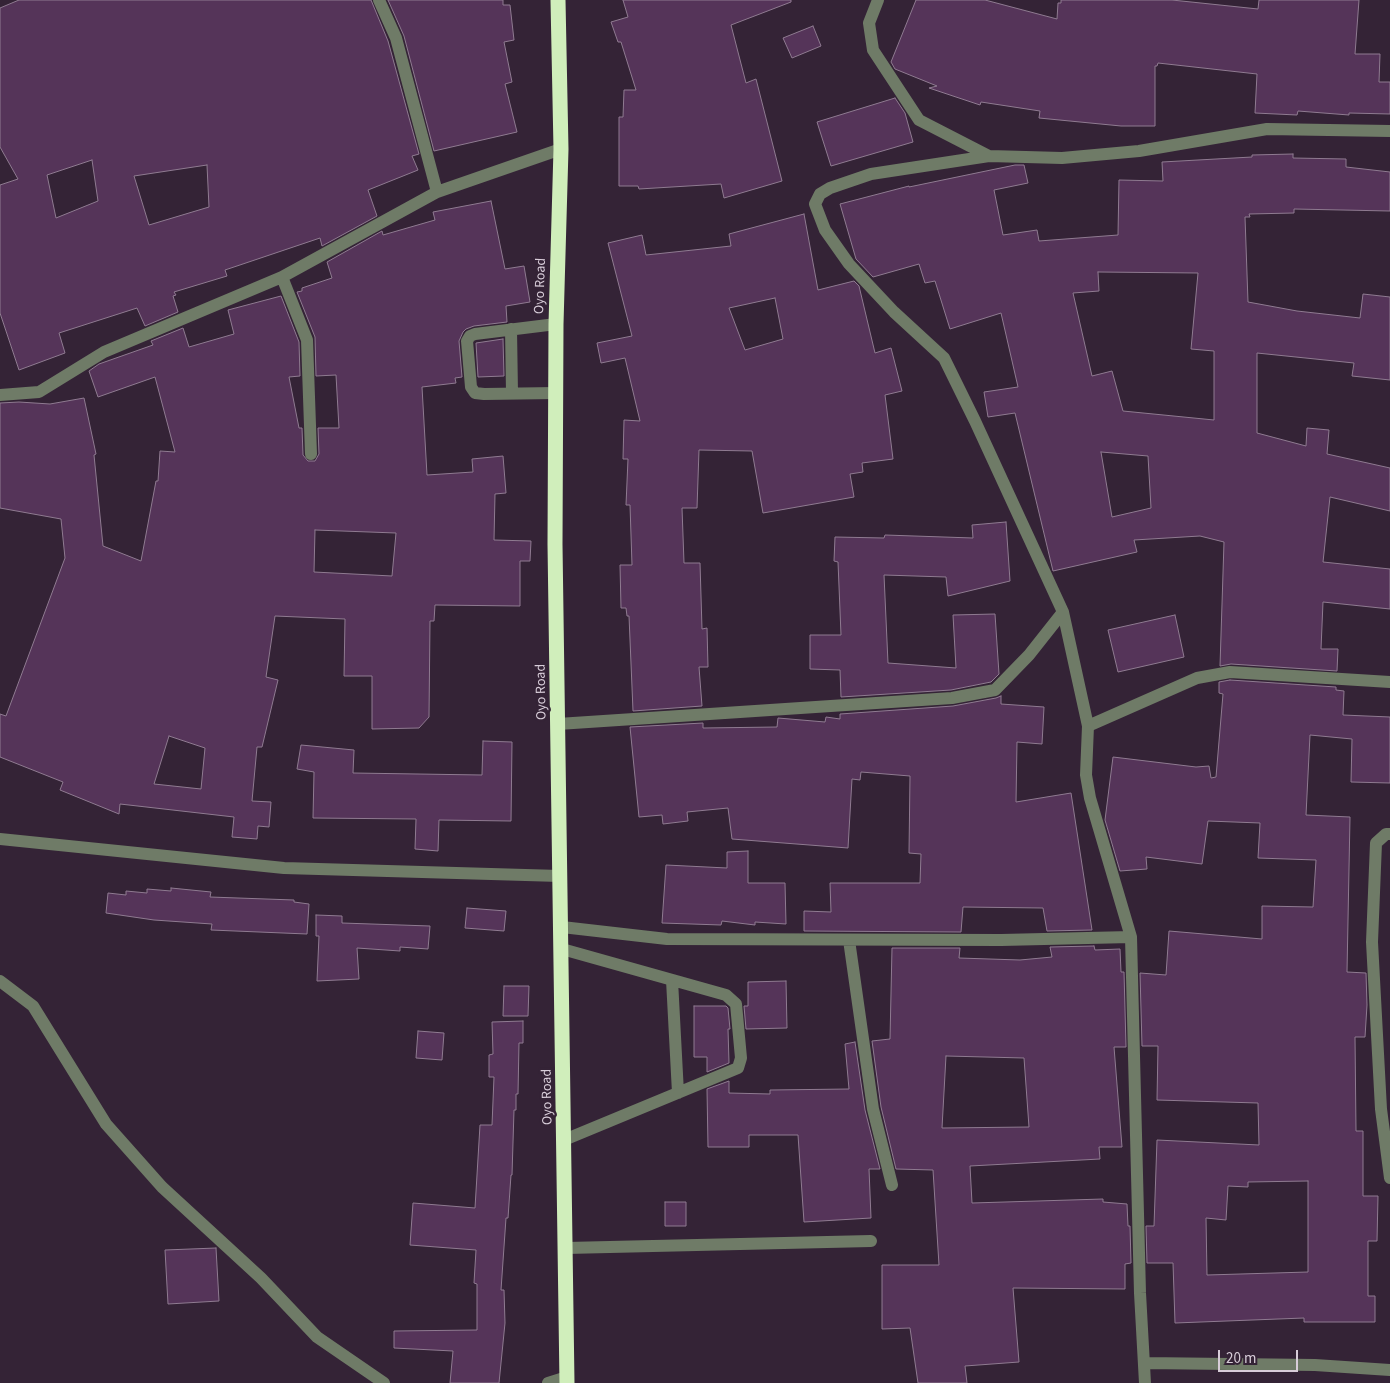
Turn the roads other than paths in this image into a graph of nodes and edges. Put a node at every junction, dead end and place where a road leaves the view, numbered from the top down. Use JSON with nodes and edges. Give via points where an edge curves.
{"nodes":[{"id":1,"x":379,"y":0,"type":"edge"},
{"id":2,"x":558,"y":0,"type":"edge"},
{"id":3,"x":878,"y":0,"type":"edge"},
{"id":4,"x":1390,"y":131,"type":"edge"},
{"id":5,"x":561,"y":149,"type":"junction"},
{"id":6,"x":989,"y":156,"type":"junction"},
{"id":7,"x":437,"y":192,"type":"junction"},
{"id":8,"x":282,"y":277,"type":"junction"},
{"id":9,"x":556,"y":324,"type":"junction"},
{"id":10,"x":511,"y":329,"type":"junction"},
{"id":11,"x":512,"y":393,"type":"junction"},
{"id":12,"x":556,"y":393,"type":"junction"},
{"id":13,"x":0,"y":395,"type":"edge"},
{"id":14,"x":311,"y":454,"type":"dead end"},
{"id":15,"x":1063,"y":612,"type":"junction"},
{"id":16,"x":1390,"y":682,"type":"edge"},
{"id":17,"x":558,"y":724,"type":"junction"},
{"id":18,"x":1088,"y":726,"type":"junction"},
{"id":19,"x":1390,"y":834,"type":"edge"},
{"id":20,"x":0,"y":839,"type":"edge"},
{"id":21,"x":560,"y":876,"type":"junction"},
{"id":22,"x":562,"y":927,"type":"junction"},
{"id":23,"x":1131,"y":937,"type":"junction"},
{"id":24,"x":849,"y":940,"type":"junction"},
{"id":25,"x":562,"y":949,"type":"junction"},
{"id":26,"x":672,"y":980,"type":"junction"},
{"id":27,"x":0,"y":981,"type":"edge"},
{"id":28,"x":678,"y":1093,"type":"junction"},
{"id":29,"x":564,"y":1140,"type":"junction"},
{"id":30,"x":1390,"y":1178,"type":"edge"},
{"id":31,"x":892,"y":1185,"type":"dead end"},
{"id":32,"x":871,"y":1240,"type":"dead end"},
{"id":33,"x":566,"y":1248,"type":"junction"},
{"id":34,"x":1144,"y":1364,"type":"junction"},
{"id":35,"x":1390,"y":1370,"type":"edge"},
{"id":36,"x":567,"y":1380,"type":"edge"},
{"id":37,"x":384,"y":1383,"type":"edge"},
{"id":38,"x":548,"y":1383,"type":"edge"},
{"id":39,"x":1145,"y":1383,"type":"edge"}],
"edges":[{"from":1,"to":7,"type":"street","via":[[396,38]]},
{"from":2,"to":5,"type":"highway","name":"Oyo Road"},
{"from":3,"to":6,"type":"street","via":[[869,23],[873,50],[918,120]]},
{"from":4,"to":6,"type":"street","via":[[1267,129],[1138,152],[1062,158]]},
{"from":5,"to":7,"type":"street"},
{"from":5,"to":9,"type":"highway","name":"Oyo Road"},
{"from":6,"to":15,"type":"street","via":[[871,174],[830,188],[820,194],[815,204],[825,230],[849,264],[944,358]]},
{"from":7,"to":8,"type":"street"},
{"from":8,"to":13,"type":"street","via":[[104,352],[39,392]]},
{"from":8,"to":14,"type":"street","via":[[307,340]]},
{"from":9,"to":10,"type":"street"},
{"from":9,"to":12,"type":"highway","name":"Oyo Road"},
{"from":10,"to":11,"type":"street"},
{"from":10,"to":11,"type":"street","via":[[475,334],[467,341],[471,387],[475,393]]},
{"from":11,"to":12,"type":"street"},
{"from":12,"to":17,"type":"highway","name":"Oyo Road"},
{"from":15,"to":17,"type":"street","via":[[995,690],[952,698]]},
{"from":15,"to":18,"type":"street"},
{"from":16,"to":18,"type":"street","via":[[1230,672],[1197,678]]},
{"from":17,"to":21,"type":"highway","name":"Oyo Road"},
{"from":18,"to":23,"type":"street","via":[[1086,775],[1090,798]]},
{"from":19,"to":30,"type":"street","via":[[1376,843],[1372,942],[1381,1109]]},
{"from":20,"to":21,"type":"street","via":[[284,868]]},
{"from":21,"to":22,"type":"highway","name":"Oyo Road"},
{"from":22,"to":24,"type":"street","via":[[667,939]]},
{"from":22,"to":25,"type":"highway","name":"Oyo Road"},
{"from":23,"to":24,"type":"street"},
{"from":23,"to":34,"type":"street"},
{"from":24,"to":31,"type":"street","via":[[873,1108]]},
{"from":25,"to":26,"type":"street"},
{"from":25,"to":29,"type":"highway","name":"Oyo Road"},
{"from":26,"to":28,"type":"street"},
{"from":26,"to":28,"type":"street","via":[[726,995],[736,1004],[741,1058],[738,1068]]},
{"from":27,"to":37,"type":"street","via":[[34,1006],[106,1124],[162,1187],[261,1278],[317,1337]]},
{"from":28,"to":29,"type":"street"},
{"from":29,"to":33,"type":"highway","name":"Oyo Road"},
{"from":32,"to":33,"type":"street"},
{"from":33,"to":36,"type":"highway","name":"Oyo Road"},
{"from":34,"to":35,"type":"street","via":[[1315,1365]]},
{"from":34,"to":39,"type":"street"},
{"from":36,"to":38,"type":"street"}]}
